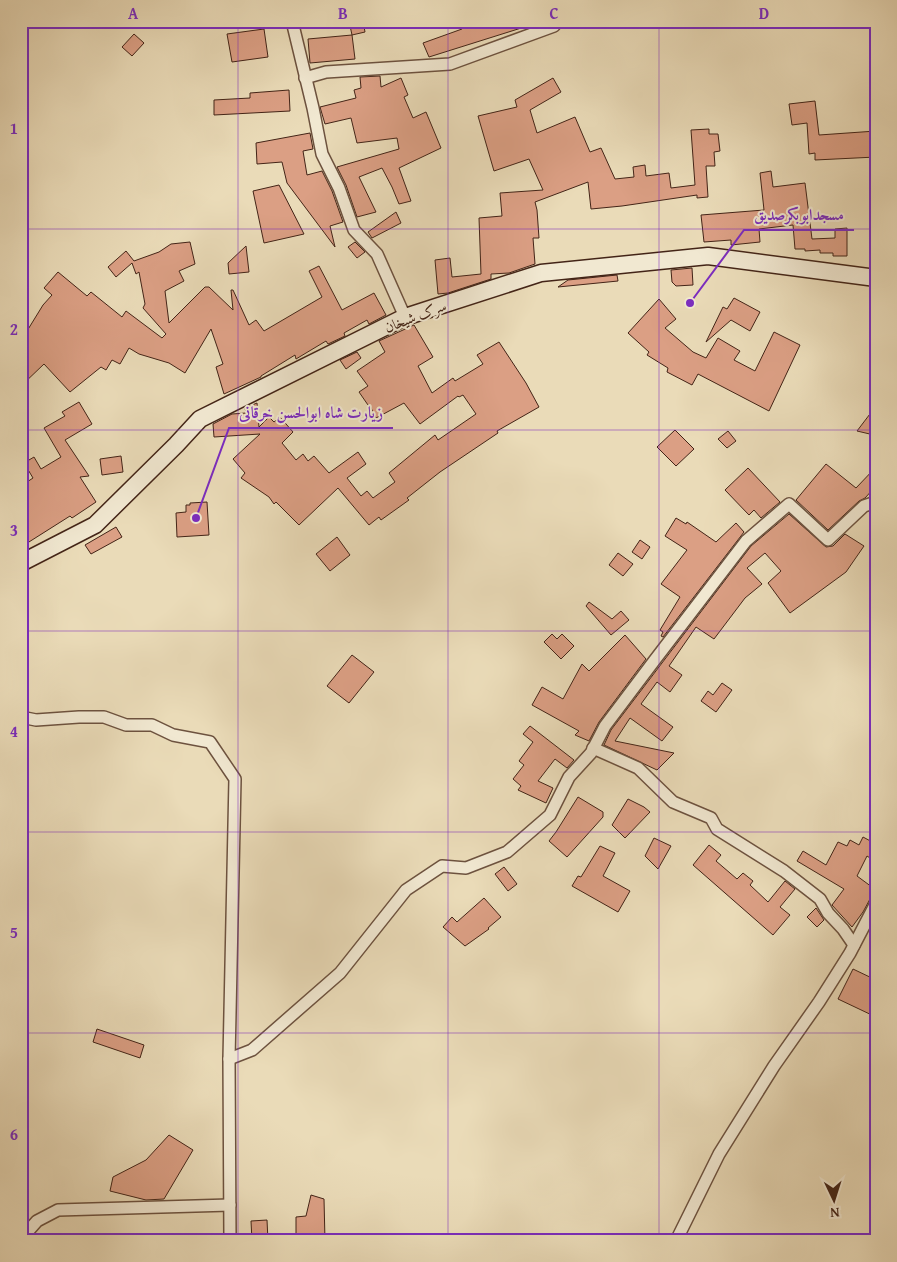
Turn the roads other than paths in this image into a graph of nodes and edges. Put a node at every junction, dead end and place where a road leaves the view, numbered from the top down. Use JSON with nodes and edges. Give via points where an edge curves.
{"nodes":[{"id":1,"x":292,"y":21,"type":"edge"},
{"id":2,"x":558,"y":21,"type":"edge"},
{"id":3,"x":305,"y":78,"type":"junction"},
{"id":4,"x":876,"y":278,"type":"edge"},
{"id":5,"x":405,"y":317,"type":"junction"},
{"id":6,"x":876,"y":502,"type":"edge"},
{"id":7,"x":21,"y":563,"type":"edge"},
{"id":8,"x":21,"y":717,"type":"edge"},
{"id":9,"x":594,"y":748,"type":"junction"},
{"id":10,"x":876,"y":903,"type":"edge"},
{"id":11,"x":854,"y":945,"type":"junction"},
{"id":12,"x":229,"y":1059,"type":"junction"},
{"id":13,"x":230,"y":1205,"type":"junction"},
{"id":14,"x":21,"y":1239,"type":"edge"},
{"id":15,"x":230,"y":1241,"type":"edge"},
{"id":16,"x":676,"y":1241,"type":"edge"}],
"edges":[{"from":1,"to":3,"type":"street"},
{"from":2,"to":3,"type":"street","via":[[554,26],[450,64],[326,72]]},
{"from":3,"to":5,"type":"street","via":[[322,154],[354,230],[377,254]]},
{"from":4,"to":5,"type":"street","name":"سرک شیخان","via":[[708,256],[542,274]]},
{"from":5,"to":7,"type":"street","name":"سرک شیخان","via":[[200,419],[95,525]]},
{"from":6,"to":9,"type":"street","via":[[864,506],[828,540],[789,504],[746,541],[605,726]]},
{"from":8,"to":12,"type":"street","via":[[36,720],[104,717],[126,725],[152,724],[173,735],[210,742],[235,779]]},
{"from":9,"to":11,"type":"street","via":[[638,768],[673,802],[711,818],[717,829],[784,870],[820,899]]},
{"from":9,"to":12,"type":"street","via":[[569,777],[550,815],[508,852],[466,868],[442,866],[406,890],[340,973],[252,1050]]},
{"from":10,"to":11,"type":"street"},
{"from":11,"to":16,"type":"street","via":[[719,1154]]},
{"from":12,"to":13,"type":"street"},
{"from":13,"to":14,"type":"street","via":[[58,1210],[37,1222]]},
{"from":13,"to":15,"type":"street"}]}
